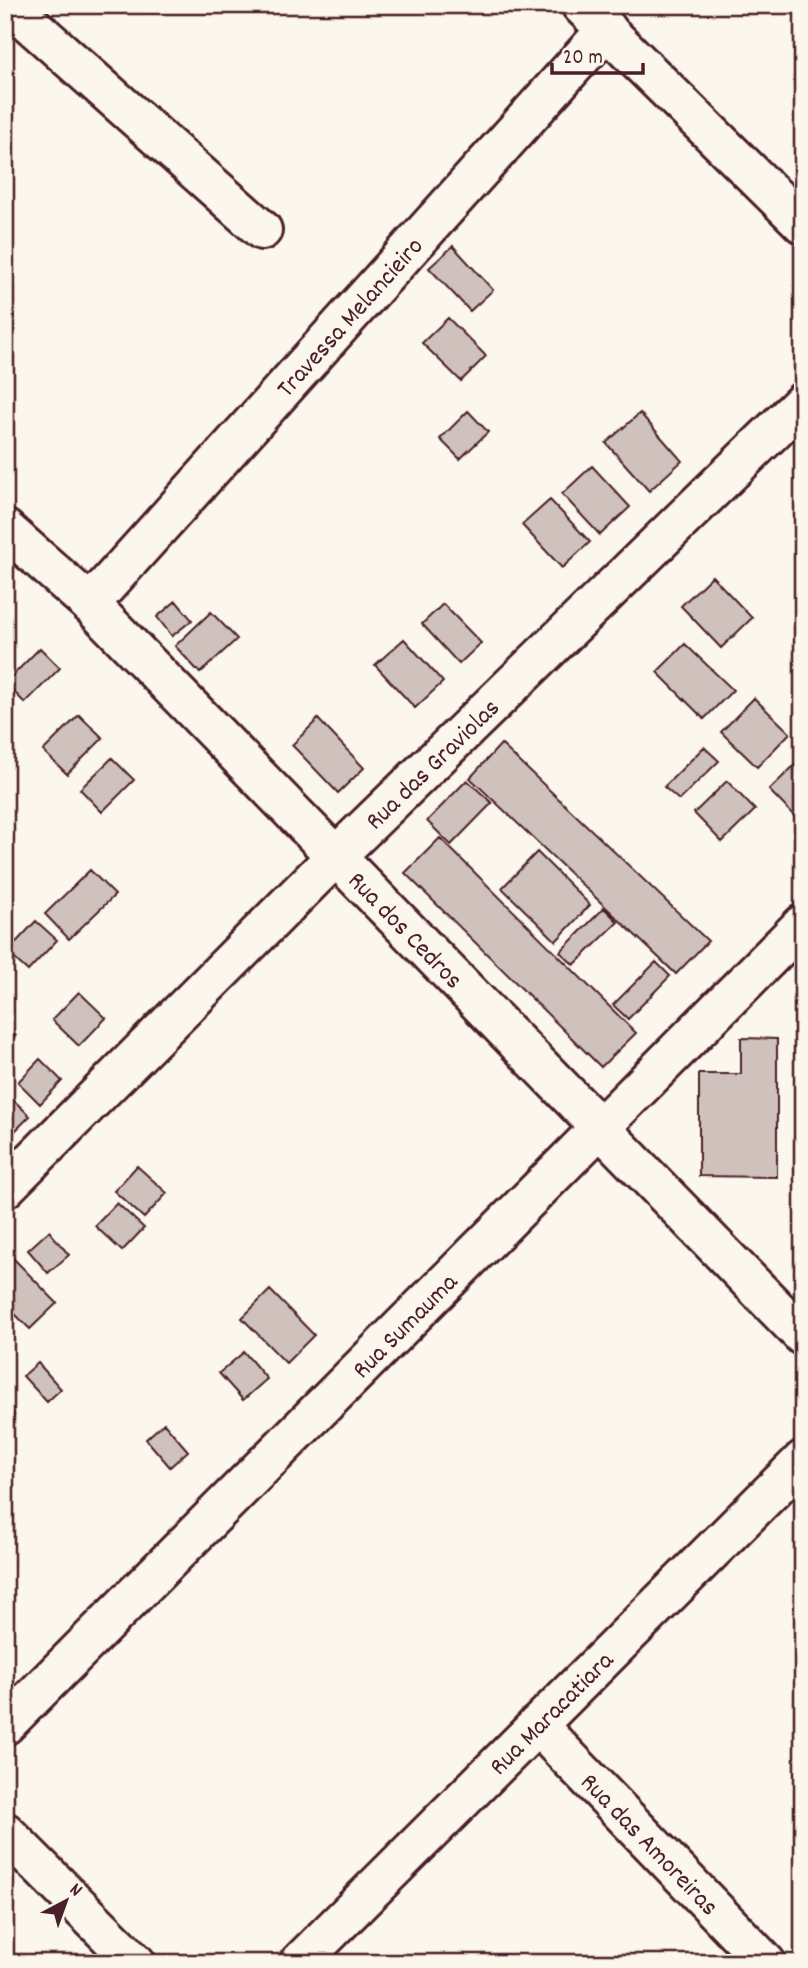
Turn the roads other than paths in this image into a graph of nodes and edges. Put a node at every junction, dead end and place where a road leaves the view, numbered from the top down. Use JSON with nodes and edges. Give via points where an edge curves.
{"nodes":[{"id":1,"x":9,"y":5,"type":"edge"},
{"id":2,"x":594,"y":17,"type":"edge"},
{"id":3,"x":803,"y":224,"type":"edge"},
{"id":4,"x":262,"y":229,"type":"dead end"},
{"id":5,"x":803,"y":402,"type":"edge"},
{"id":6,"x":5,"y":529,"type":"edge"},
{"id":7,"x":90,"y":604,"type":"junction"},
{"id":8,"x":336,"y":856,"type":"junction"},
{"id":9,"x":803,"y":923,"type":"edge"},
{"id":10,"x":600,"y":1128,"type":"junction"},
{"id":11,"x":5,"y":1188,"type":"edge"},
{"id":12,"x":803,"y":1336,"type":"edge"},
{"id":13,"x":803,"y":1460,"type":"edge"},
{"id":14,"x":5,"y":1725,"type":"edge"},
{"id":15,"x":537,"y":1726,"type":"junction"},
{"id":16,"x":5,"y":1832,"type":"edge"},
{"id":17,"x":136,"y":1963,"type":"edge"},
{"id":18,"x":299,"y":1963,"type":"edge"},
{"id":19,"x":766,"y":1963,"type":"edge"}],
"edges":[{"from":1,"to":4,"type":"street"},
{"from":2,"to":3,"type":"street"},
{"from":2,"to":7,"type":"street","name":"Travessa Melancieiro"},
{"from":5,"to":8,"type":"street","name":"Rua das Graviolas"},
{"from":6,"to":7,"type":"street","name":"Rua dos Cedros"},
{"from":7,"to":8,"type":"street","name":"Rua dos Cedros"},
{"from":8,"to":10,"type":"street","name":"Rua dos Cedros"},
{"from":8,"to":11,"type":"street","name":"Rua das Graviolas"},
{"from":9,"to":10,"type":"street","name":"Rua Sumauma"},
{"from":10,"to":12,"type":"street","name":"Rua dos Cedros"},
{"from":10,"to":14,"type":"street","name":"Rua Sumauma"},
{"from":13,"to":15,"type":"street","name":"Rua Maracatiara"},
{"from":15,"to":18,"type":"street","name":"Rua Maracatiara"},
{"from":15,"to":19,"type":"street","name":"Rua das Amoreiras"},
{"from":16,"to":17,"type":"street"}]}
